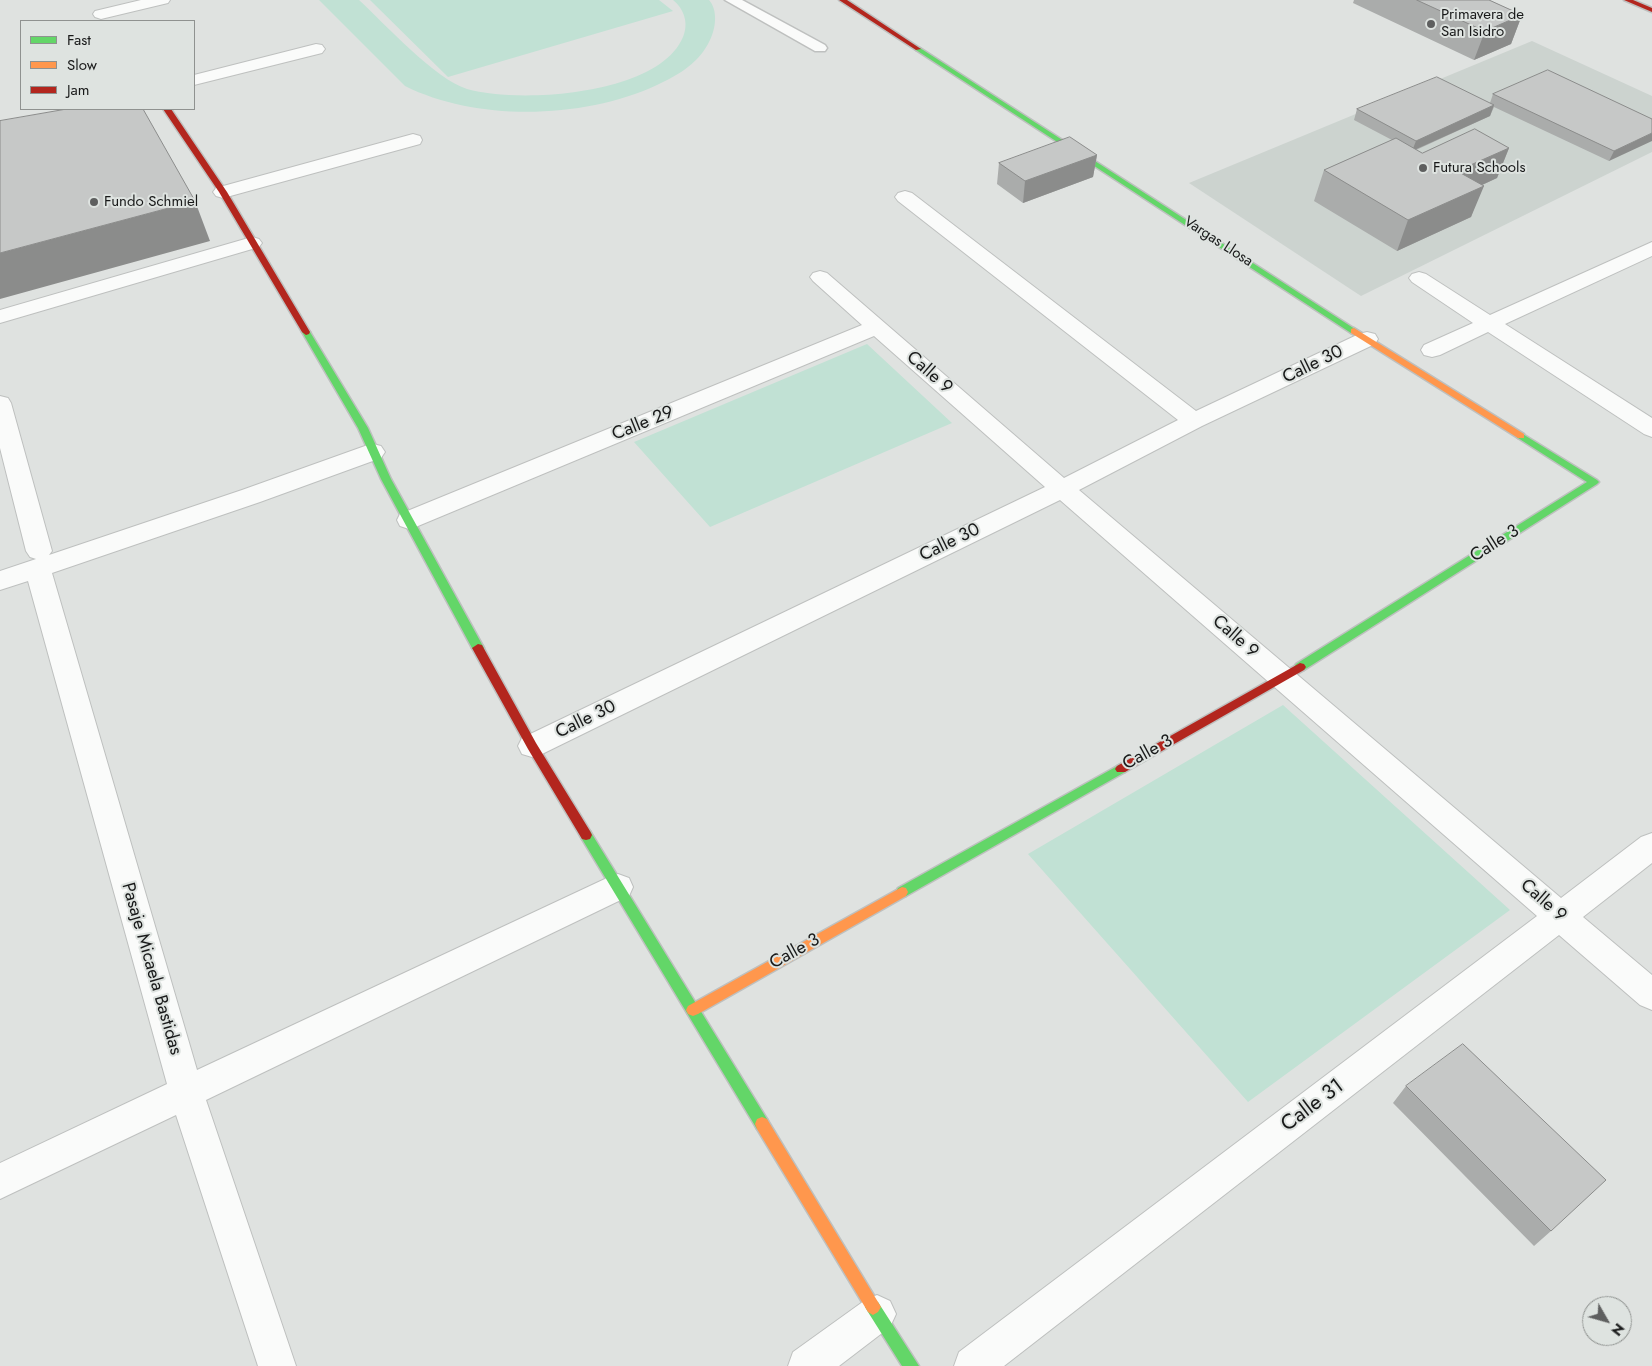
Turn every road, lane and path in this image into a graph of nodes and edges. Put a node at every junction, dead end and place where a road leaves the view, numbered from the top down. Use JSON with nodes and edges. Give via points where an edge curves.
{"nodes":[{"id":1,"x":162,"y":0,"type":"edge"},
{"id":2,"x":732,"y":0,"type":"edge"},
{"id":3,"x":842,"y":0,"type":"edge"},
{"id":4,"x":1627,"y":0,"type":"edge"},
{"id":5,"x":1652,"y":10,"type":"edge"},
{"id":6,"x":100,"y":12,"type":"edge"},
{"id":7,"x":820,"y":48,"type":"dead end"},
{"id":8,"x":316,"y":50,"type":"dead end"},
{"id":9,"x":195,"y":80,"type":"edge"},
{"id":10,"x":168,"y":110,"type":"edge"},
{"id":11,"x":413,"y":140,"type":"dead end"},
{"id":12,"x":222,"y":192,"type":"junction"},
{"id":13,"x":905,"y":197,"type":"dead end"},
{"id":14,"x":252,"y":243,"type":"junction"},
{"id":15,"x":1652,"y":248,"type":"edge"},
{"id":16,"x":820,"y":277,"type":"dead end"},
{"id":17,"x":1419,"y":278,"type":"dead end"},
{"id":18,"x":0,"y":318,"type":"edge"},
{"id":19,"x":1489,"y":324,"type":"junction"},
{"id":20,"x":877,"y":327,"type":"junction"},
{"id":21,"x":1367,"y":339,"type":"junction"},
{"id":22,"x":1432,"y":350,"type":"dead end"},
{"id":23,"x":0,"y":403,"type":"edge"},
{"id":24,"x":1194,"y":422,"type":"junction"},
{"id":25,"x":1652,"y":429,"type":"edge"},
{"id":26,"x":373,"y":452,"type":"junction"},
{"id":27,"x":1594,"y":482,"type":"joint"},
{"id":28,"x":1062,"y":489,"type":"junction"},
{"id":29,"x":409,"y":520,"type":"junction"},
{"id":30,"x":38,"y":560,"type":"junction"},
{"id":31,"x":0,"y":581,"type":"edge"},
{"id":32,"x":1282,"y":678,"type":"junction"},
{"id":33,"x":532,"y":746,"type":"junction"},
{"id":34,"x":1652,"y":846,"type":"edge"},
{"id":35,"x":618,"y":887,"type":"junction"},
{"id":36,"x":1561,"y":916,"type":"junction"},
{"id":37,"x":1652,"y":995,"type":"edge"},
{"id":38,"x":693,"y":1010,"type":"junction"},
{"id":39,"x":186,"y":1092,"type":"junction"},
{"id":40,"x":0,"y":1181,"type":"edge"},
{"id":41,"x":877,"y":1314,"type":"junction"},
{"id":42,"x":277,"y":1366,"type":"edge"},
{"id":43,"x":807,"y":1366,"type":"edge"},
{"id":44,"x":911,"y":1366,"type":"edge"},
{"id":45,"x":974,"y":1366,"type":"edge"}],
"edges":[{"from":1,"to":6,"type":"street"},
{"from":2,"to":7,"type":"lane"},
{"from":3,"to":21,"type":"street","name":"Vargas Llosa"},
{"from":4,"to":5,"type":"street"},
{"from":8,"to":9,"type":"street"},
{"from":10,"to":12,"type":"street"},
{"from":11,"to":12,"type":"street"},
{"from":12,"to":14,"type":"street"},
{"from":13,"to":24,"type":"street"},
{"from":14,"to":18,"type":"street"},
{"from":14,"to":26,"type":"street","via":[[362,428]]},
{"from":15,"to":19,"type":"street"},
{"from":16,"to":20,"type":"street","name":"Calle 9"},
{"from":17,"to":19,"type":"street"},
{"from":19,"to":22,"type":"street"},
{"from":19,"to":25,"type":"street"},
{"from":20,"to":28,"type":"street","name":"Calle 9"},
{"from":20,"to":29,"type":"street","name":"Calle 29"},
{"from":21,"to":24,"type":"street","name":"Calle 30"},
{"from":21,"to":27,"type":"street","name":"Vargas Llosa"},
{"from":23,"to":30,"type":"street","name":"Pasaje Micaela Bastidas"},
{"from":24,"to":28,"type":"street","name":"Calle 30"},
{"from":26,"to":29,"type":"street"},
{"from":26,"to":30,"type":"street","via":[[251,496]]},
{"from":27,"to":32,"type":"street","name":"Calle 3"},
{"from":28,"to":32,"type":"street","name":"Calle 9"},
{"from":28,"to":33,"type":"street","name":"Calle 30"},
{"from":29,"to":33,"type":"street"},
{"from":30,"to":31,"type":"street"},
{"from":30,"to":39,"type":"street","name":"Pasaje Micaela Bastidas"},
{"from":32,"to":36,"type":"street","name":"Calle 9"},
{"from":32,"to":38,"type":"street","name":"Calle 3"},
{"from":33,"to":35,"type":"street"},
{"from":34,"to":36,"type":"street","name":"Calle 31"},
{"from":35,"to":38,"type":"street"},
{"from":35,"to":39,"type":"street"},
{"from":36,"to":37,"type":"street","name":"Calle 9"},
{"from":36,"to":45,"type":"street","name":"Calle 31"},
{"from":38,"to":41,"type":"street"},
{"from":39,"to":40,"type":"street"},
{"from":39,"to":42,"type":"street","name":"Pasaje Micaela Bastidas"},
{"from":41,"to":43,"type":"street"},
{"from":41,"to":44,"type":"street"}]}
